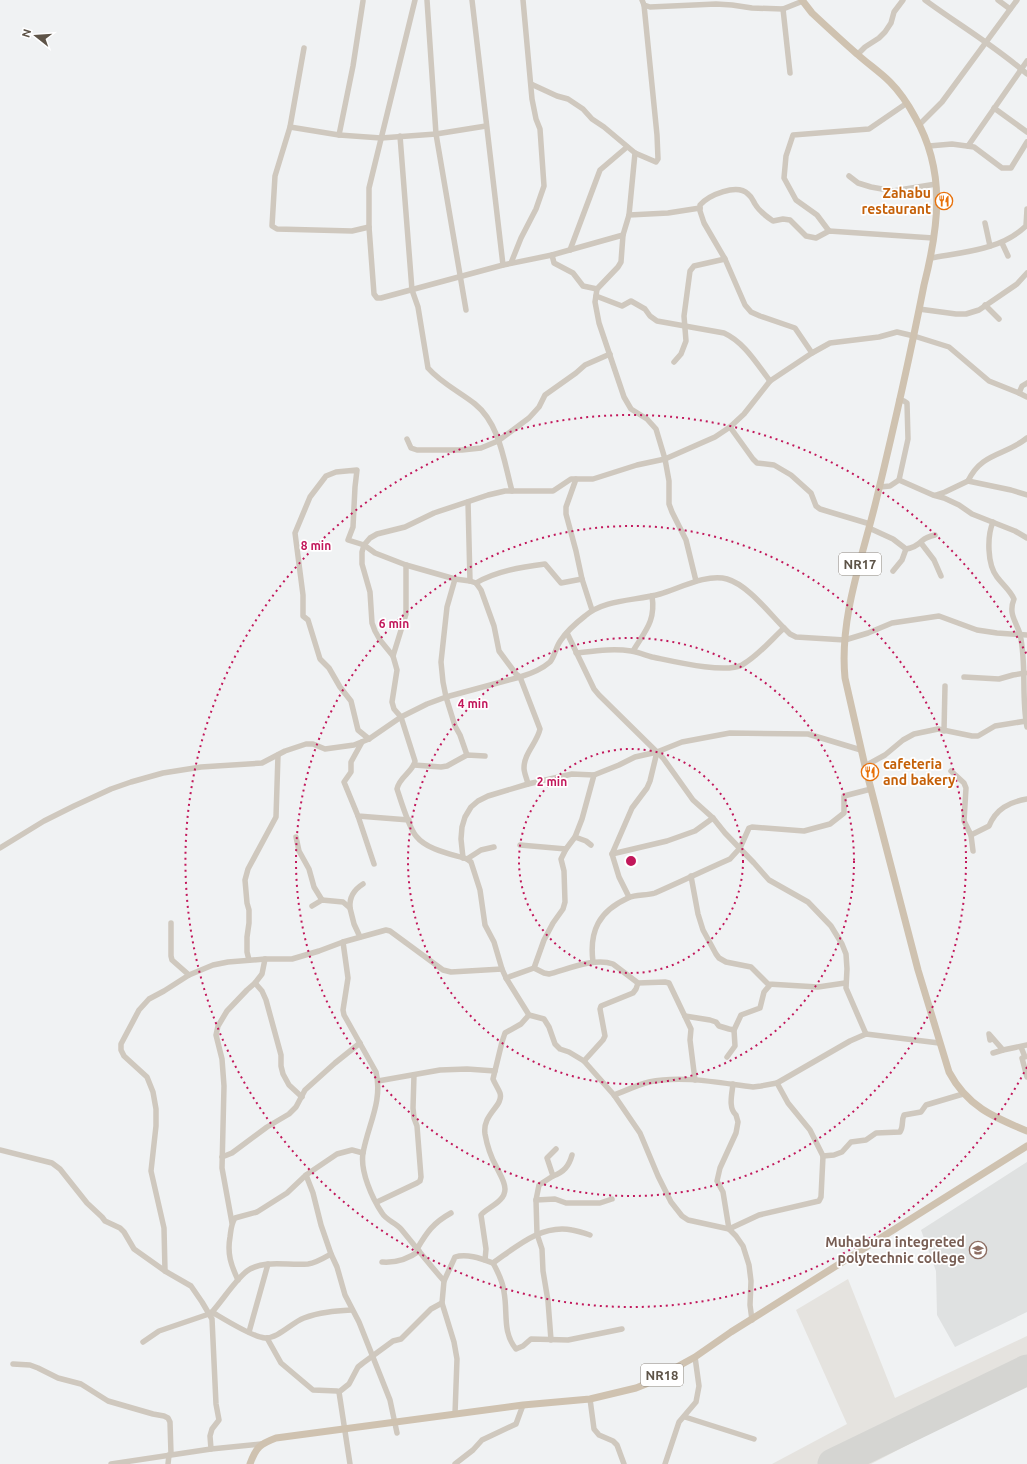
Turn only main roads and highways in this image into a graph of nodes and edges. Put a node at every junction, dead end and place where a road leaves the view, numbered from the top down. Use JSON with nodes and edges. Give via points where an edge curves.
{"nodes":[{"id":1,"x":802,"y":1,"type":"edge"},
{"id":2,"x":1027,"y":1131,"type":"edge"},
{"id":3,"x":1027,"y":1146,"type":"edge"},
{"id":4,"x":250,"y":1464,"type":"edge"}],
"edges":[{"from":1,"to":2,"type":"main road","number":"NR17","via":[[812,14],[890,83],[907,103],[929,146],[934,166],[937,205],[931,258],[880,487],[850,603],[845,640],[845,678],[918,970],[949,1072],[963,1094],[977,1106]]},
{"from":3,"to":4,"type":"main road","number":"NR18","via":[[695,1357],[646,1384],[590,1399],[523,1405],[276,1438],[261,1444]]}]}
